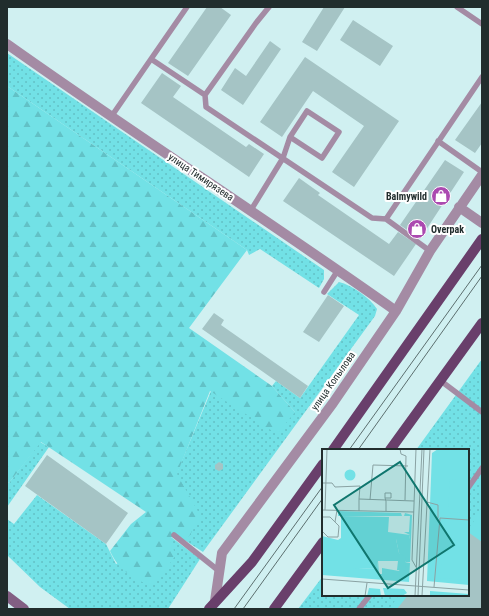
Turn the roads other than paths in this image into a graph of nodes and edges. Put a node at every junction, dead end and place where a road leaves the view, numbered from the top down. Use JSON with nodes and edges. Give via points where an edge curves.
{"nodes":[{"id":1,"x":187,"y":7,"type":"edge"},
{"id":2,"x":269,"y":7,"type":"edge"},
{"id":3,"x":457,"y":7,"type":"edge"},
{"id":4,"x":482,"y":24,"type":"edge"},
{"id":5,"x":7,"y":44,"type":"edge"},
{"id":6,"x":151,"y":59,"type":"junction"},
{"id":7,"x":482,"y":77,"type":"edge"},
{"id":8,"x":205,"y":95,"type":"junction"},
{"id":9,"x":111,"y":117,"type":"junction"},
{"id":10,"x":290,"y":137,"type":"junction"},
{"id":11,"x":438,"y":141,"type":"junction"},
{"id":12,"x":283,"y":158,"type":"junction"},
{"id":13,"x":482,"y":172,"type":"edge"},
{"id":14,"x":482,"y":175,"type":"edge"},
{"id":15,"x":459,"y":208,"type":"junction"},
{"id":16,"x":251,"y":210,"type":"junction"},
{"id":17,"x":386,"y":218,"type":"junction"},
{"id":18,"x":482,"y":223,"type":"edge"},
{"id":19,"x":482,"y":239,"type":"edge"},
{"id":20,"x":430,"y":251,"type":"junction"},
{"id":21,"x":338,"y":270,"type":"junction"},
{"id":22,"x":324,"y":292,"type":"dead end"},
{"id":23,"x":396,"y":311,"type":"junction"},
{"id":24,"x":482,"y":323,"type":"edge"},
{"id":25,"x":441,"y":381,"type":"junction"},
{"id":26,"x":482,"y":412,"type":"edge"},
{"id":27,"x":334,"y":449,"type":"edge"},
{"id":28,"x":391,"y":449,"type":"edge"},
{"id":29,"x":322,"y":465,"type":"edge"},
{"id":30,"x":482,"y":468,"type":"edge"},
{"id":31,"x":469,"y":487,"type":"edge"},
{"id":32,"x":174,"y":535,"type":"dead end"},
{"id":33,"x":322,"y":543,"type":"edge"},
{"id":34,"x":219,"y":571,"type":"junction"},
{"id":35,"x":7,"y":596,"type":"edge"},
{"id":36,"x":369,"y":596,"type":"edge"},
{"id":37,"x":212,"y":605,"type":"edge"},
{"id":38,"x":24,"y":609,"type":"edge"},
{"id":39,"x":274,"y":609,"type":"edge"},
{"id":40,"x":359,"y":609,"type":"edge"}],
"edges":[{"from":1,"to":6,"type":"lane"},
{"from":2,"to":8,"type":"lane"},
{"from":3,"to":4,"type":"lane"},
{"from":5,"to":9,"type":"street","name":"улица Тимирязева"},
{"from":6,"to":8,"type":"lane"},
{"from":6,"to":9,"type":"lane"},
{"from":7,"to":11,"type":"lane"},
{"from":8,"to":12,"type":"lane","via":[[206,107]]},
{"from":9,"to":16,"type":"street","name":"улица Тимирязева"},
{"from":10,"to":10,"type":"lane","via":[[307,111],[339,132],[322,158]]},
{"from":10,"to":12,"type":"lane"},
{"from":11,"to":13,"type":"lane"},
{"from":11,"to":17,"type":"lane"},
{"from":12,"to":16,"type":"lane"},
{"from":12,"to":17,"type":"lane","via":[[372,218]]},
{"from":14,"to":15,"type":"street","name":"улица Копылова"},
{"from":15,"to":18,"type":"street"},
{"from":15,"to":20,"type":"street","name":"улица Копылова"},
{"from":16,"to":21,"type":"street","name":"улица Тимирязева"},
{"from":17,"to":20,"type":"lane"},
{"from":19,"to":27,"type":"main road"},
{"from":20,"to":23,"type":"street","name":"улица Копылова"},
{"from":21,"to":22,"type":"lane"},
{"from":21,"to":23,"type":"street","name":"улица Тимирязева"},
{"from":23,"to":34,"type":"street","name":"улица Копылова","via":[[333,403],[222,553]]},
{"from":24,"to":25,"type":"main road"},
{"from":25,"to":26,"type":"lane"},
{"from":25,"to":28,"type":"main road"},
{"from":29,"to":37,"type":"main road","name":"улица Копылова","via":[[252,562]]},
{"from":30,"to":31,"type":"lane"},
{"from":32,"to":34,"type":"lane"},
{"from":33,"to":39,"type":"main road"},
{"from":34,"to":37,"type":"street","name":"улица Копылова"},
{"from":35,"to":38,"type":"main road"},
{"from":36,"to":40,"type":"lane"}]}
